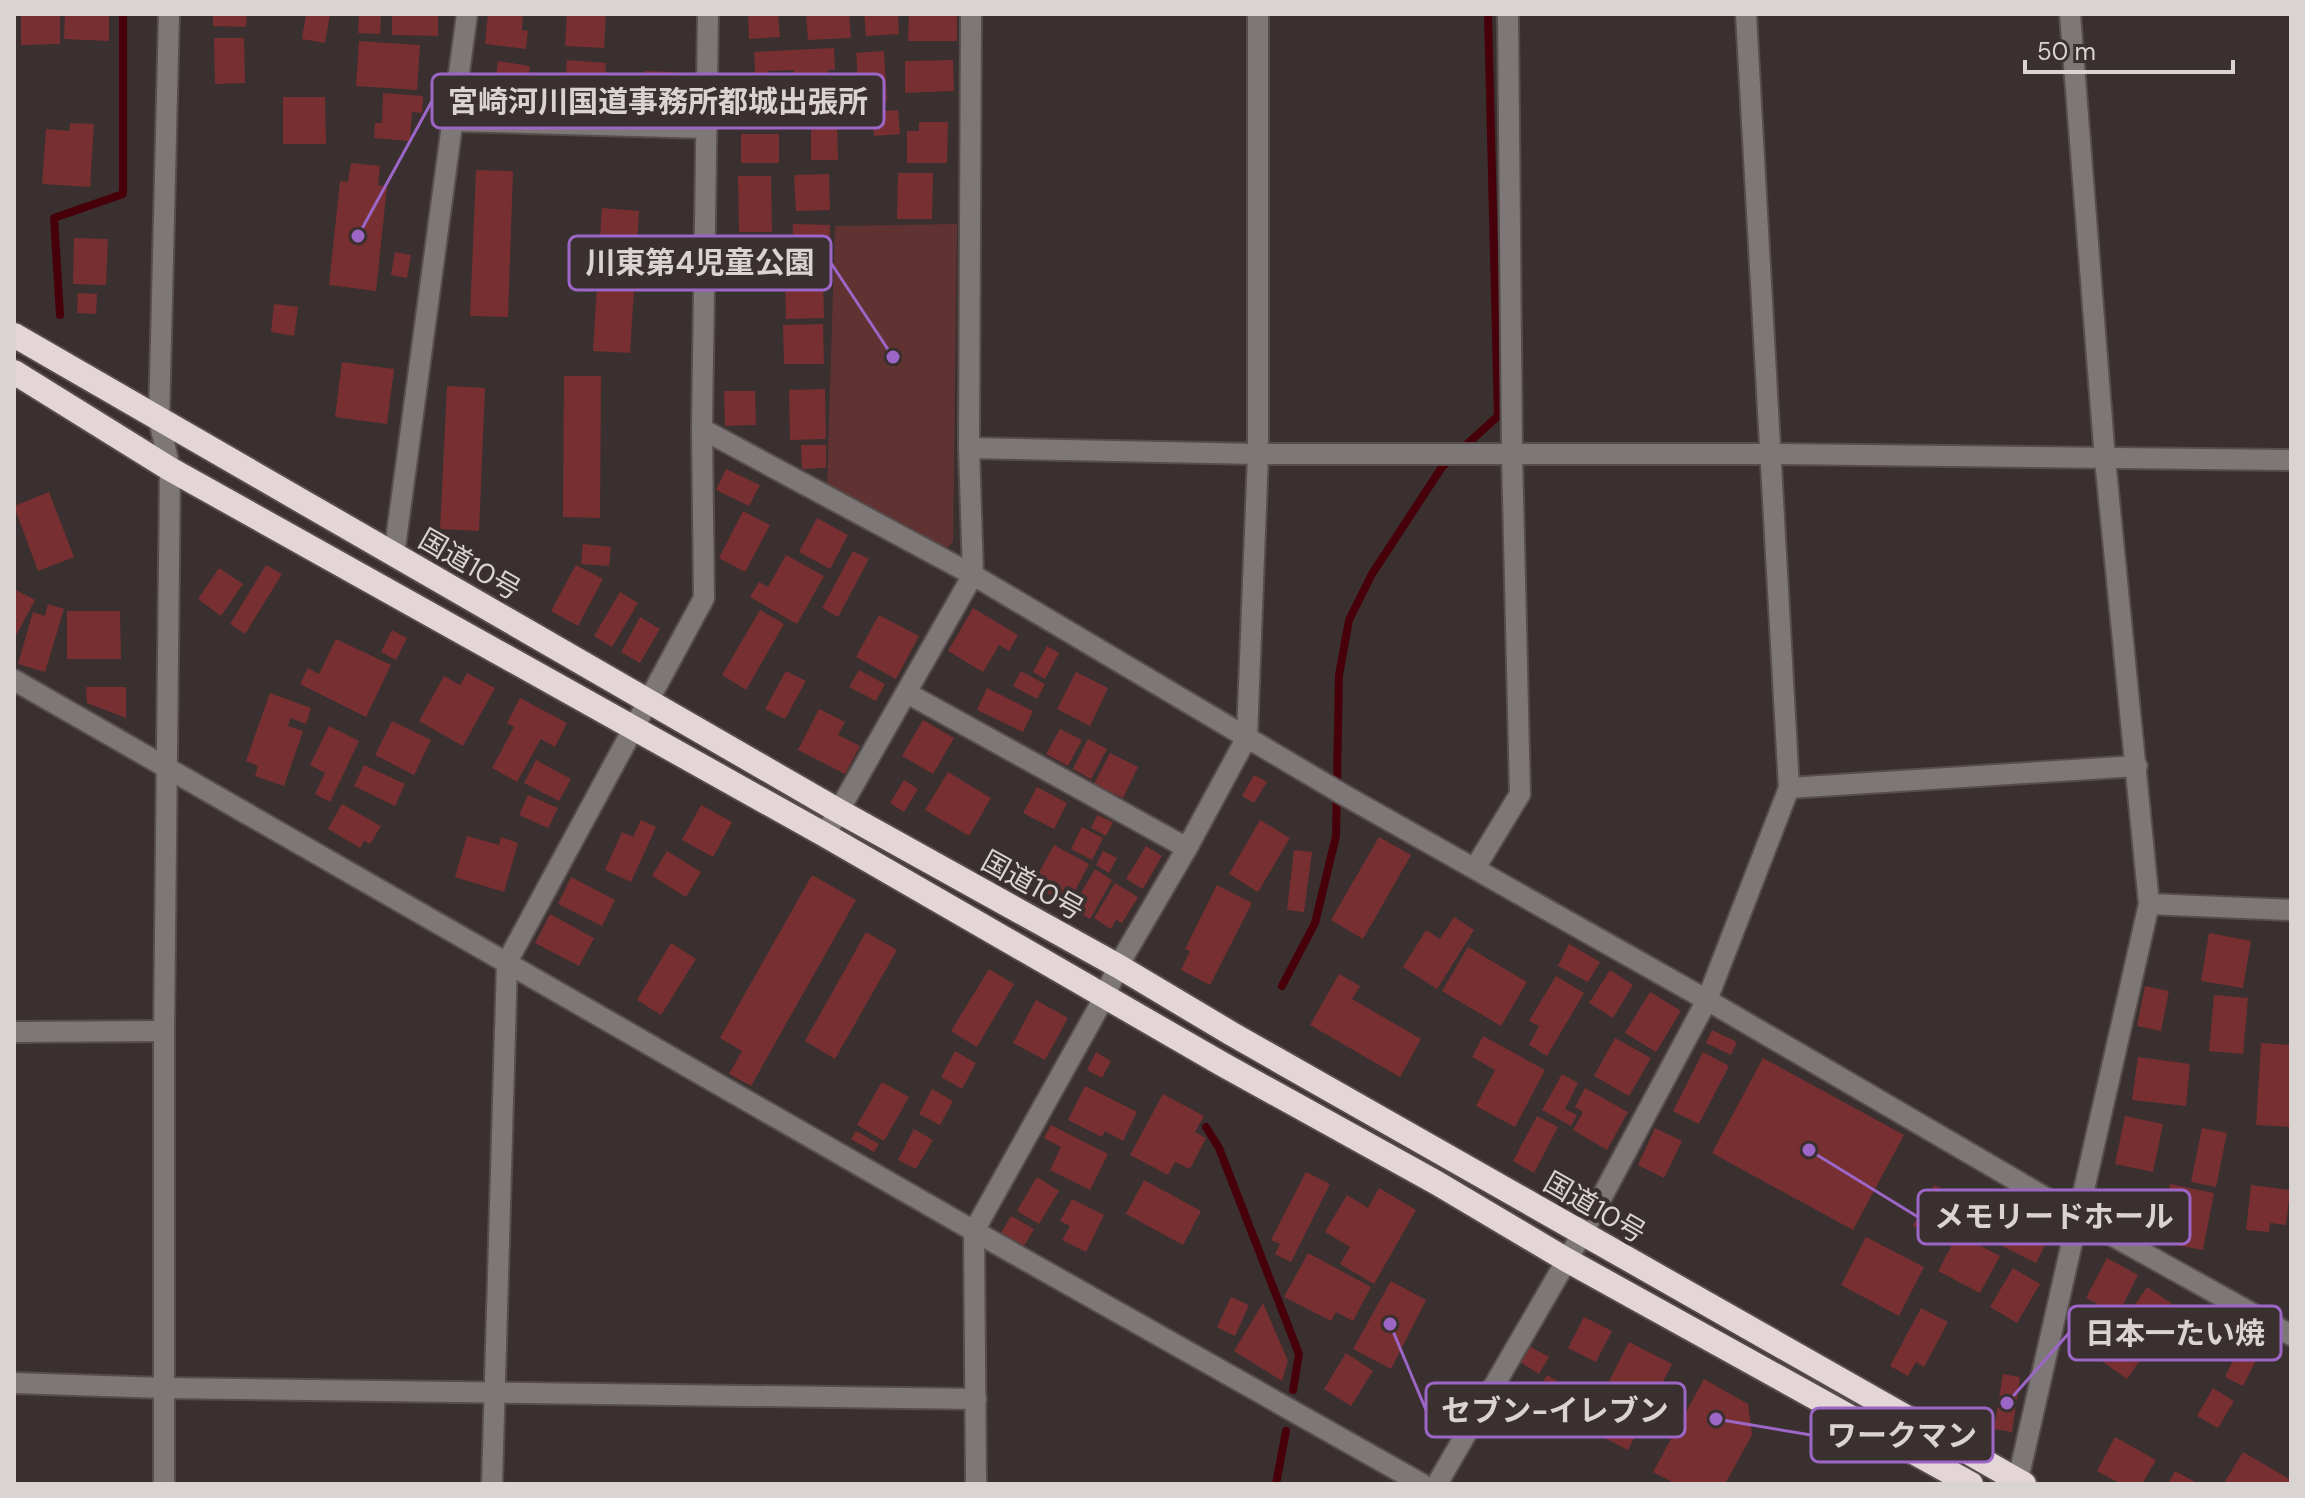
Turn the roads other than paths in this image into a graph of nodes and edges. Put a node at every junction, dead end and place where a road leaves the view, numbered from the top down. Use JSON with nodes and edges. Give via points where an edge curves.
{"nodes":[{"id":1,"x":169,"y":14,"type":"edge"},
{"id":2,"x":467,"y":14,"type":"edge"},
{"id":3,"x":708,"y":14,"type":"edge"},
{"id":4,"x":971,"y":14,"type":"edge"},
{"id":5,"x":1258,"y":14,"type":"edge"},
{"id":6,"x":1508,"y":14,"type":"edge"},
{"id":7,"x":1746,"y":14,"type":"edge"},
{"id":8,"x":2070,"y":14,"type":"edge"},
{"id":9,"x":453,"y":121,"type":"junction"},
{"id":10,"x":706,"y":128,"type":"junction"},
{"id":11,"x":14,"y":335,"type":"edge"},
{"id":12,"x":14,"y":372,"type":"edge"},
{"id":13,"x":159,"y":420,"type":"junction"},
{"id":14,"x":702,"y":429,"type":"junction"},
{"id":15,"x":969,"y":448,"type":"junction"},
{"id":16,"x":1258,"y":454,"type":"junction"},
{"id":17,"x":1506,"y":454,"type":"junction"},
{"id":18,"x":1772,"y":454,"type":"junction"},
{"id":19,"x":2105,"y":459,"type":"junction"},
{"id":20,"x":2291,"y":460,"type":"edge"},
{"id":21,"x":170,"y":469,"type":"junction"},
{"id":22,"x":394,"y":555,"type":"junction"},
{"id":23,"x":973,"y":575,"type":"junction"},
{"id":24,"x":14,"y":680,"type":"edge"},
{"id":25,"x":907,"y":693,"type":"junction"},
{"id":26,"x":648,"y":702,"type":"junction"},
{"id":27,"x":633,"y":728,"type":"junction"},
{"id":28,"x":1247,"y":737,"type":"junction"},
{"id":29,"x":2137,"y":766,"type":"junction"},
{"id":30,"x":167,"y":767,"type":"junction"},
{"id":31,"x":1789,"y":788,"type":"junction"},
{"id":32,"x":837,"y":810,"type":"junction"},
{"id":33,"x":825,"y":835,"type":"junction"},
{"id":34,"x":1187,"y":848,"type":"junction"},
{"id":35,"x":1475,"y":868,"type":"junction"},
{"id":36,"x":2149,"y":904,"type":"junction"},
{"id":37,"x":2291,"y":910,"type":"edge"},
{"id":38,"x":507,"y":962,"type":"junction"},
{"id":39,"x":1118,"y":966,"type":"junction"},
{"id":40,"x":1105,"y":996,"type":"junction"},
{"id":41,"x":1707,"y":1000,"type":"junction"},
{"id":42,"x":164,"y":1031,"type":"junction"},
{"id":43,"x":14,"y":1032,"type":"edge"},
{"id":44,"x":2077,"y":1216,"type":"junction"},
{"id":45,"x":974,"y":1231,"type":"junction"},
{"id":46,"x":1582,"y":1234,"type":"junction"},
{"id":47,"x":1565,"y":1259,"type":"junction"},
{"id":48,"x":2291,"y":1335,"type":"edge"},
{"id":49,"x":14,"y":1383,"type":"edge"},
{"id":50,"x":164,"y":1388,"type":"junction"},
{"id":51,"x":495,"y":1393,"type":"junction"},
{"id":52,"x":976,"y":1399,"type":"junction"},
{"id":53,"x":2020,"y":1483,"type":"edge"},
{"id":54,"x":164,"y":1484,"type":"edge"},
{"id":55,"x":492,"y":1484,"type":"edge"},
{"id":56,"x":976,"y":1484,"type":"edge"},
{"id":57,"x":1422,"y":1484,"type":"edge"},
{"id":58,"x":1437,"y":1484,"type":"edge"},
{"id":59,"x":1971,"y":1484,"type":"edge"}],
"edges":[{"from":1,"to":13,"type":"street"},
{"from":2,"to":9,"type":"street"},
{"from":3,"to":10,"type":"street"},
{"from":4,"to":15,"type":"street"},
{"from":5,"to":16,"type":"street"},
{"from":6,"to":17,"type":"street"},
{"from":7,"to":18,"type":"street"},
{"from":8,"to":19,"type":"street"},
{"from":9,"to":10,"type":"street"},
{"from":9,"to":22,"type":"street"},
{"from":10,"to":14,"type":"street"},
{"from":11,"to":13,"type":"highway","name":"国道10号"},
{"from":12,"to":21,"type":"highway"},
{"from":13,"to":21,"type":"street"},
{"from":13,"to":22,"type":"highway","name":"国道10号"},
{"from":14,"to":23,"type":"street"},
{"from":14,"to":26,"type":"street","via":[[704,598]]},
{"from":15,"to":16,"type":"street"},
{"from":15,"to":23,"type":"street"},
{"from":16,"to":17,"type":"street"},
{"from":16,"to":28,"type":"street"},
{"from":17,"to":18,"type":"street"},
{"from":17,"to":35,"type":"street","via":[[1520,794]]},
{"from":18,"to":19,"type":"street"},
{"from":18,"to":31,"type":"street"},
{"from":19,"to":20,"type":"street"},
{"from":19,"to":29,"type":"street"},
{"from":21,"to":27,"type":"highway"},
{"from":21,"to":30,"type":"street"},
{"from":22,"to":26,"type":"highway","name":"国道10号"},
{"from":23,"to":25,"type":"street"},
{"from":23,"to":28,"type":"street"},
{"from":24,"to":30,"type":"street"},
{"from":25,"to":32,"type":"street"},
{"from":25,"to":34,"type":"street"},
{"from":26,"to":27,"type":"street"},
{"from":26,"to":32,"type":"highway","name":"国道10号"},
{"from":27,"to":33,"type":"highway"},
{"from":27,"to":38,"type":"street"},
{"from":28,"to":34,"type":"street"},
{"from":28,"to":35,"type":"street"},
{"from":29,"to":31,"type":"street"},
{"from":29,"to":36,"type":"street"},
{"from":30,"to":38,"type":"street"},
{"from":30,"to":42,"type":"street"},
{"from":31,"to":41,"type":"street"},
{"from":32,"to":33,"type":"street"},
{"from":32,"to":39,"type":"highway","name":"国道10号"},
{"from":33,"to":40,"type":"highway"},
{"from":34,"to":39,"type":"street"},
{"from":35,"to":41,"type":"street"},
{"from":36,"to":37,"type":"street"},
{"from":36,"to":44,"type":"street"},
{"from":38,"to":45,"type":"street"},
{"from":38,"to":51,"type":"street"},
{"from":39,"to":40,"type":"street"},
{"from":39,"to":46,"type":"highway","name":"国道10号"},
{"from":40,"to":45,"type":"street"},
{"from":40,"to":47,"type":"highway"},
{"from":41,"to":44,"type":"street"},
{"from":41,"to":46,"type":"street"},
{"from":42,"to":43,"type":"street"},
{"from":42,"to":50,"type":"street"},
{"from":44,"to":48,"type":"street"},
{"from":44,"to":53,"type":"street"},
{"from":45,"to":52,"type":"street"},
{"from":45,"to":57,"type":"street"},
{"from":46,"to":47,"type":"street"},
{"from":46,"to":53,"type":"highway","name":"国道10号"},
{"from":47,"to":58,"type":"street"},
{"from":47,"to":59,"type":"highway"},
{"from":49,"to":50,"type":"street"},
{"from":50,"to":51,"type":"street"},
{"from":50,"to":54,"type":"street"},
{"from":51,"to":52,"type":"street"},
{"from":51,"to":55,"type":"street"},
{"from":52,"to":56,"type":"street"}]}
